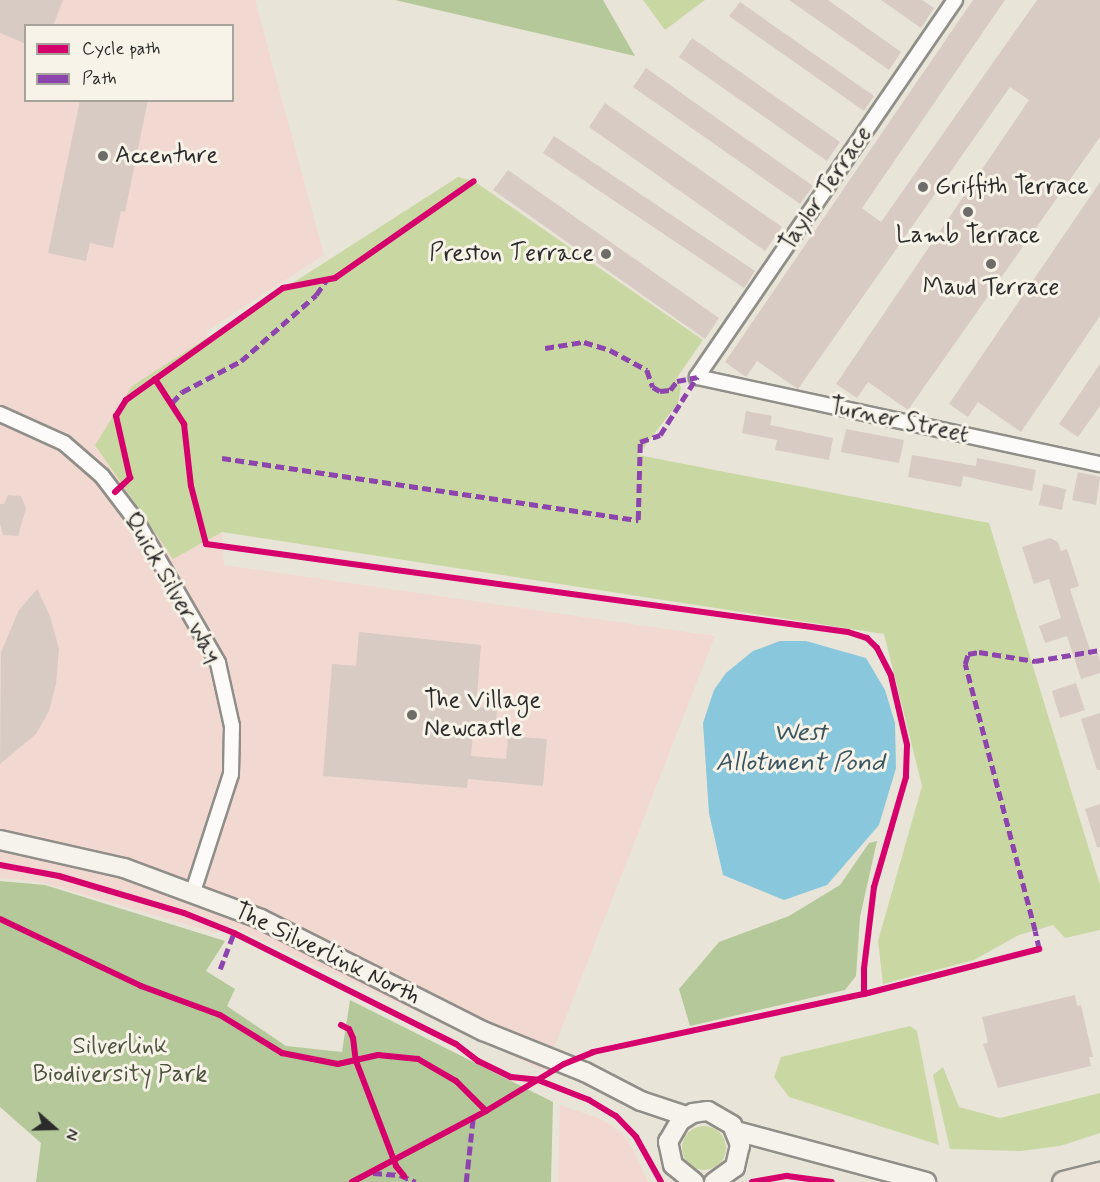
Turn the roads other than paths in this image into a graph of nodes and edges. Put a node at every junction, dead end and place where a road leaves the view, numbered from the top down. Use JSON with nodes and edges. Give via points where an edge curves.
{"nodes":[{"id":1,"x":955,"y":0,"type":"edge"},
{"id":2,"x":697,"y":377,"type":"joint"},
{"id":3,"x":0,"y":414,"type":"edge"},
{"id":4,"x":1100,"y":464,"type":"edge"},
{"id":5,"x":0,"y":840,"type":"edge"},
{"id":6,"x":193,"y":892,"type":"junction"},
{"id":7,"x":641,"y":1101,"type":"junction"},
{"id":8,"x":686,"y":1116,"type":"junction"},
{"id":9,"x":736,"y":1131,"type":"junction"},
{"id":10,"x":668,"y":1142,"type":"junction"},
{"id":11,"x":773,"y":1142,"type":"junction"},
{"id":12,"x":738,"y":1160,"type":"junction"},
{"id":13,"x":1100,"y":1173,"type":"edge"},
{"id":14,"x":896,"y":1179,"type":"edge"},
{"id":15,"x":694,"y":1182,"type":"edge"},
{"id":16,"x":714,"y":1182,"type":"edge"},
{"id":17,"x":926,"y":1182,"type":"edge"},
{"id":18,"x":1063,"y":1182,"type":"edge"}],
"edges":[{"from":1,"to":2,"type":"street","name":"Taylor Terrace"},
{"from":2,"to":4,"type":"street","name":"Turner Street"},
{"from":3,"to":6,"type":"street","name":"Quick Silver Way","via":[[64,443],[102,476],[137,522],[218,663],[232,726],[231,774]]},
{"from":5,"to":6,"type":"street","name":"The Silverlink North","via":[[124,868]]},
{"from":6,"to":7,"type":"street","name":"The Silverlink North","via":[[315,943],[466,1024],[585,1072]]},
{"from":7,"to":8,"type":"street","name":"The Silverlink North"},
{"from":7,"to":10,"type":"street","name":"The Silverlink North"},
{"from":8,"to":9,"type":"street","via":[[700,1111],[715,1113]]},
{"from":8,"to":10,"type":"street","via":[[674,1127]]},
{"from":9,"to":11,"type":"street"},
{"from":9,"to":12,"type":"street","via":[[740,1145]]},
{"from":10,"to":15,"type":"street","name":"The Silverlink North","via":[[673,1165]]},
{"from":11,"to":12,"type":"street"},
{"from":11,"to":14,"type":"street","via":[[832,1155]]},
{"from":12,"to":16,"type":"street","via":[[730,1173]]},
{"from":13,"to":18,"type":"main road"},
{"from":14,"to":17,"type":"street"}]}
